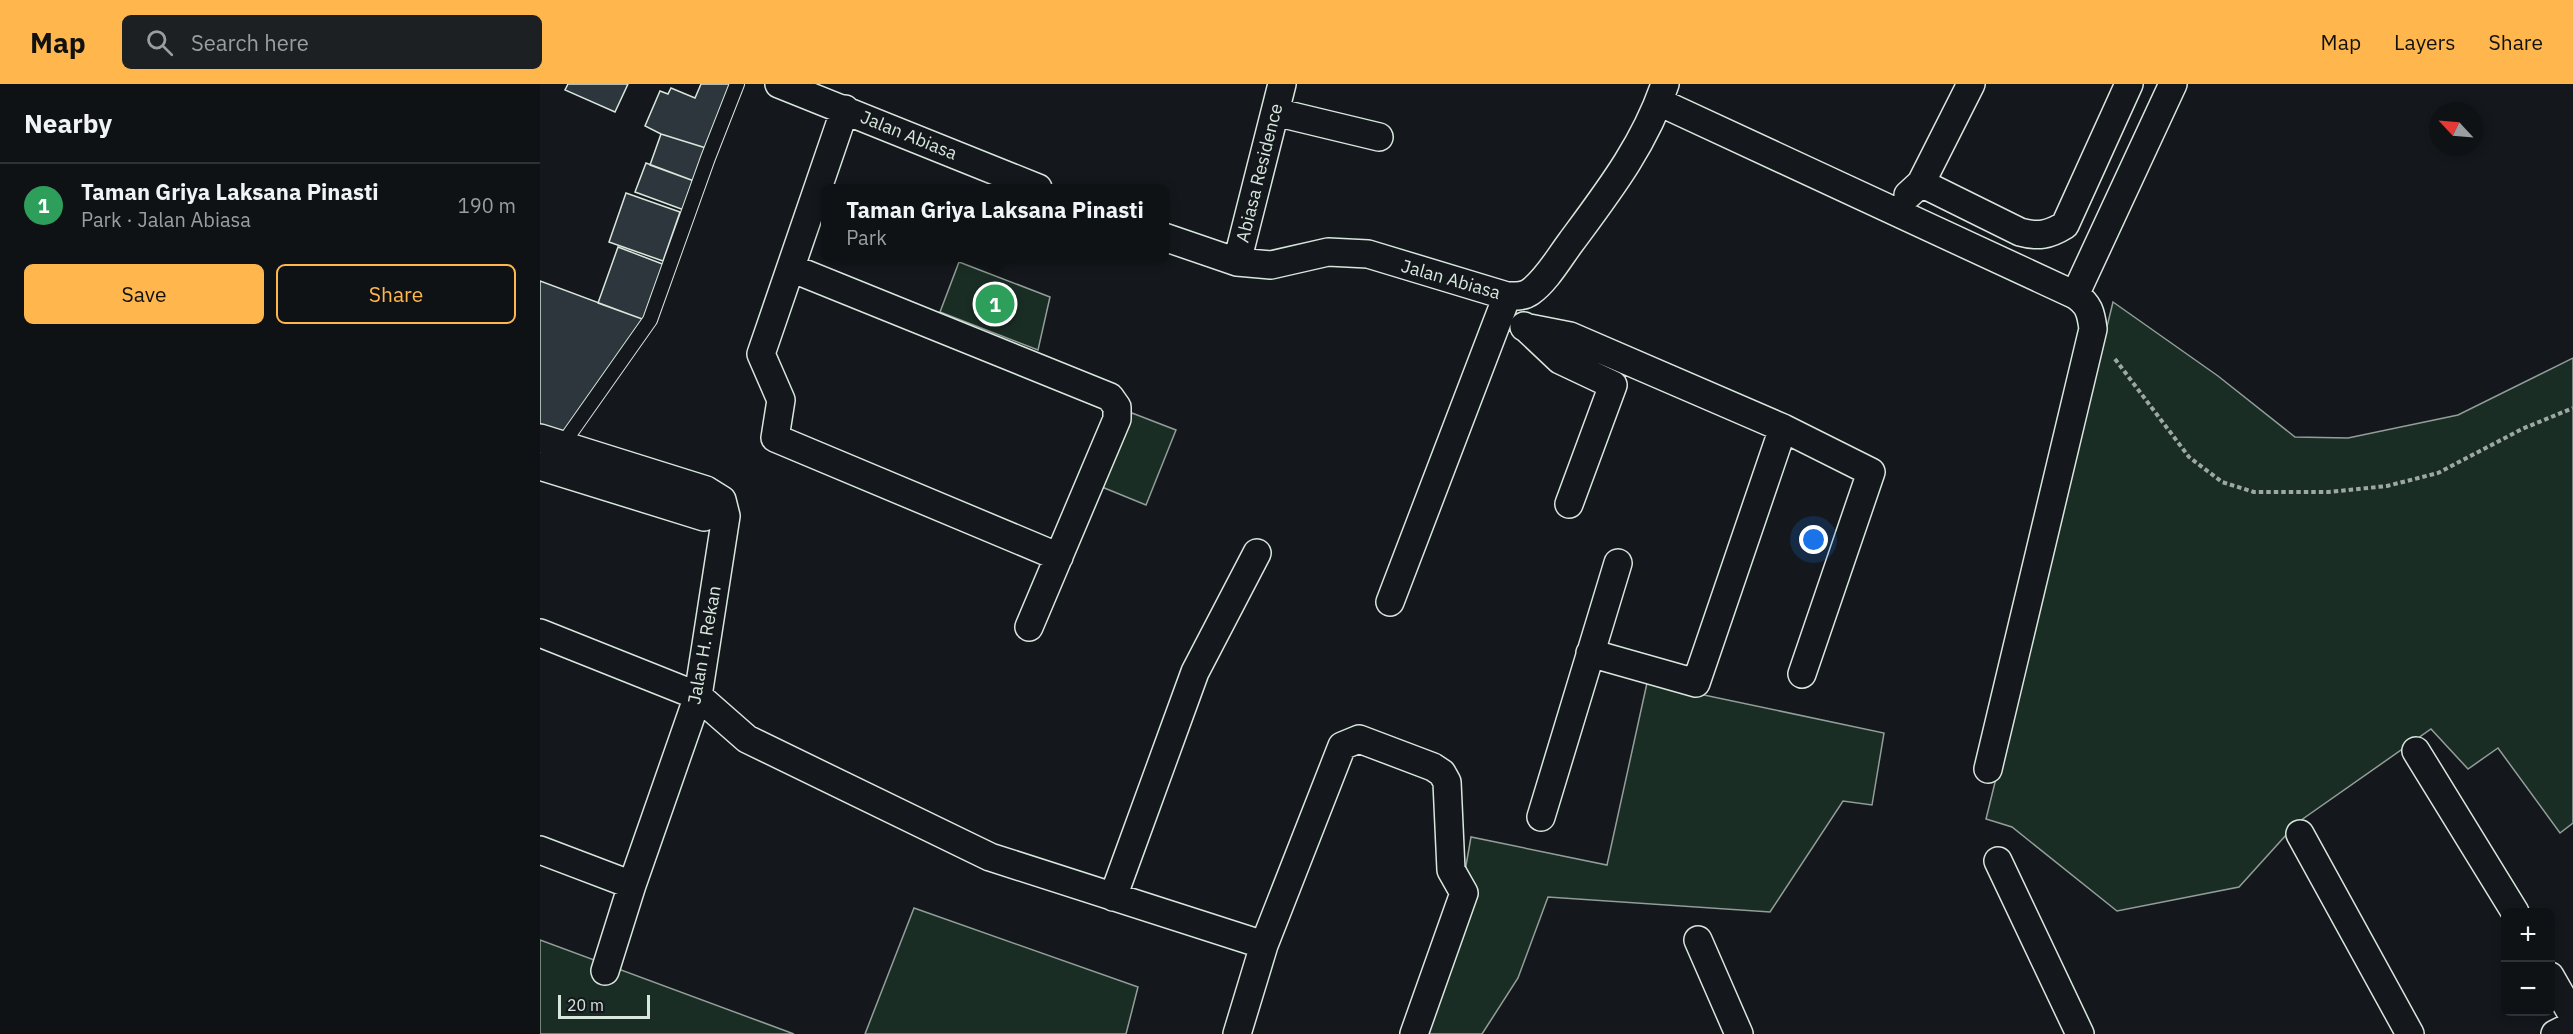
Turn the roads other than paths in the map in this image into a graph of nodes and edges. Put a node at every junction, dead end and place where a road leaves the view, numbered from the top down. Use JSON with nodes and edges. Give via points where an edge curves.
{"nodes":[{"id":1,"x":737,"y":84,"type":"edge"},
{"id":2,"x":779,"y":84,"type":"edge"},
{"id":3,"x":1282,"y":84,"type":"edge"},
{"id":4,"x":1971,"y":84,"type":"edge"},
{"id":5,"x":2129,"y":84,"type":"edge"},
{"id":6,"x":2173,"y":84,"type":"edge"},
{"id":7,"x":1662,"y":93,"type":"edge"},
{"id":8,"x":844,"y":109,"type":"junction"},
{"id":9,"x":1275,"y":111,"type":"junction"},
{"id":10,"x":1379,"y":137,"type":"dead end"},
{"id":11,"x":1921,"y":183,"type":"junction"},
{"id":12,"x":1026,"y":184,"type":"edge"},
{"id":13,"x":1883,"y":204,"type":"junction"},
{"id":14,"x":1169,"y":239,"type":"edge"},
{"id":15,"x":1236,"y":262,"type":"junction"},
{"id":16,"x":791,"y":267,"type":"junction"},
{"id":17,"x":2075,"y":295,"type":"junction"},
{"id":18,"x":1507,"y":296,"type":"junction"},
{"id":19,"x":1524,"y":327,"type":"junction"},
{"id":20,"x":1783,"y":428,"type":"junction"},
{"id":21,"x":551,"y":441,"type":"edge"},
{"id":22,"x":540,"y":466,"type":"edge"},
{"id":23,"x":1569,"y":504,"type":"dead end"},
{"id":24,"x":704,"y":516,"type":"dead end"},
{"id":25,"x":1257,"y":553,"type":"dead end"},
{"id":26,"x":1059,"y":557,"type":"junction"},
{"id":27,"x":1617,"y":563,"type":"dead end"},
{"id":28,"x":1390,"y":602,"type":"dead end"},
{"id":29,"x":1029,"y":627,"type":"dead end"},
{"id":30,"x":540,"y":633,"type":"edge"},
{"id":31,"x":1590,"y":653,"type":"junction"},
{"id":32,"x":1802,"y":674,"type":"dead end"},
{"id":33,"x":698,"y":696,"type":"junction"},
{"id":34,"x":2416,"y":752,"type":"dead end"},
{"id":35,"x":1988,"y":769,"type":"dead end"},
{"id":36,"x":1541,"y":817,"type":"dead end"},
{"id":37,"x":2300,"y":834,"type":"dead end"},
{"id":38,"x":540,"y":850,"type":"edge"},
{"id":39,"x":1998,"y":861,"type":"dead end"},
{"id":40,"x":632,"y":885,"type":"junction"},
{"id":41,"x":1113,"y":897,"type":"junction"},
{"id":42,"x":2513,"y":908,"type":"edge"},
{"id":43,"x":1698,"y":940,"type":"dead end"},
{"id":44,"x":1263,"y":945,"type":"junction"},
{"id":45,"x":606,"y":971,"type":"dead end"},
{"id":46,"x":2555,"y":985,"type":"edge"},
{"id":47,"x":2573,"y":1016,"type":"edge"},
{"id":48,"x":2573,"y":1025,"type":"edge"},
{"id":49,"x":1237,"y":1034,"type":"edge"},
{"id":50,"x":1414,"y":1034,"type":"edge"},
{"id":51,"x":1740,"y":1034,"type":"edge"},
{"id":52,"x":2080,"y":1034,"type":"edge"},
{"id":53,"x":2410,"y":1034,"type":"edge"},
{"id":54,"x":2555,"y":1034,"type":"edge"}],
"edges":[{"from":1,"to":21,"type":"lane","via":[[650,320]]},
{"from":2,"to":8,"type":"street","name":"Jalan Abiasa"},
{"from":3,"to":9,"type":"street","name":"Abiasa Residence"},
{"from":4,"to":11,"type":"street"},
{"from":5,"to":11,"type":"street","via":[[2066,225],[2051,234],[2034,236],[2020,232]]},
{"from":6,"to":17,"type":"street"},
{"from":7,"to":13,"type":"street"},
{"from":7,"to":18,"type":"street","name":"Jalan Abiasa","via":[[1653,118],[1622,172],[1555,263],[1531,292]]},
{"from":8,"to":12,"type":"street","name":"Jalan Abiasa"},
{"from":8,"to":16,"type":"street"},
{"from":9,"to":10,"type":"street"},
{"from":9,"to":15,"type":"street","name":"Abiasa Residence"},
{"from":11,"to":13,"type":"street","via":[[1900,202]]},
{"from":13,"to":17,"type":"street"},
{"from":14,"to":15,"type":"street","name":"Jalan Abiasa"},
{"from":15,"to":18,"type":"street","name":"Jalan Abiasa","via":[[1271,265],[1328,252],[1359,253]]},
{"from":16,"to":26,"type":"street","via":[[761,354],[781,400],[775,438]]},
{"from":16,"to":26,"type":"street","via":[[1110,397],[1117,406],[1117,419]]},
{"from":17,"to":35,"type":"street","via":[[2091,313],[2092,328]]},
{"from":18,"to":19,"type":"street"},
{"from":18,"to":28,"type":"street"},
{"from":19,"to":20,"type":"street","via":[[1570,336]]},
{"from":19,"to":23,"type":"street","via":[[1560,360],[1613,385]]},
{"from":20,"to":31,"type":"street","via":[[1696,683]]},
{"from":20,"to":32,"type":"street","via":[[1871,472]]},
{"from":21,"to":33,"type":"street","name":"Jalan H. Rekan","via":[[706,490],[722,500],[726,516]]},
{"from":22,"to":24,"type":"street"},
{"from":25,"to":41,"type":"street","via":[[1195,672]]},
{"from":26,"to":29,"type":"street"},
{"from":27,"to":31,"type":"street"},
{"from":30,"to":33,"type":"street"},
{"from":31,"to":36,"type":"street"},
{"from":33,"to":40,"type":"street","name":"Jalan H. Rekan"},
{"from":33,"to":41,"type":"street","via":[[747,739],[990,857]]},
{"from":34,"to":42,"type":"street"},
{"from":37,"to":53,"type":"street"},
{"from":38,"to":40,"type":"street"},
{"from":39,"to":52,"type":"street"},
{"from":40,"to":45,"type":"street","name":"Jalan H. Rekan"},
{"from":41,"to":44,"type":"street"},
{"from":43,"to":51,"type":"street"},
{"from":44,"to":49,"type":"street"},
{"from":44,"to":50,"type":"street","via":[[1342,746],[1359,739],[1442,773],[1447,782],[1451,870],[1464,893]]},
{"from":46,"to":47,"type":"street"},
{"from":48,"to":54,"type":"street"}]}
